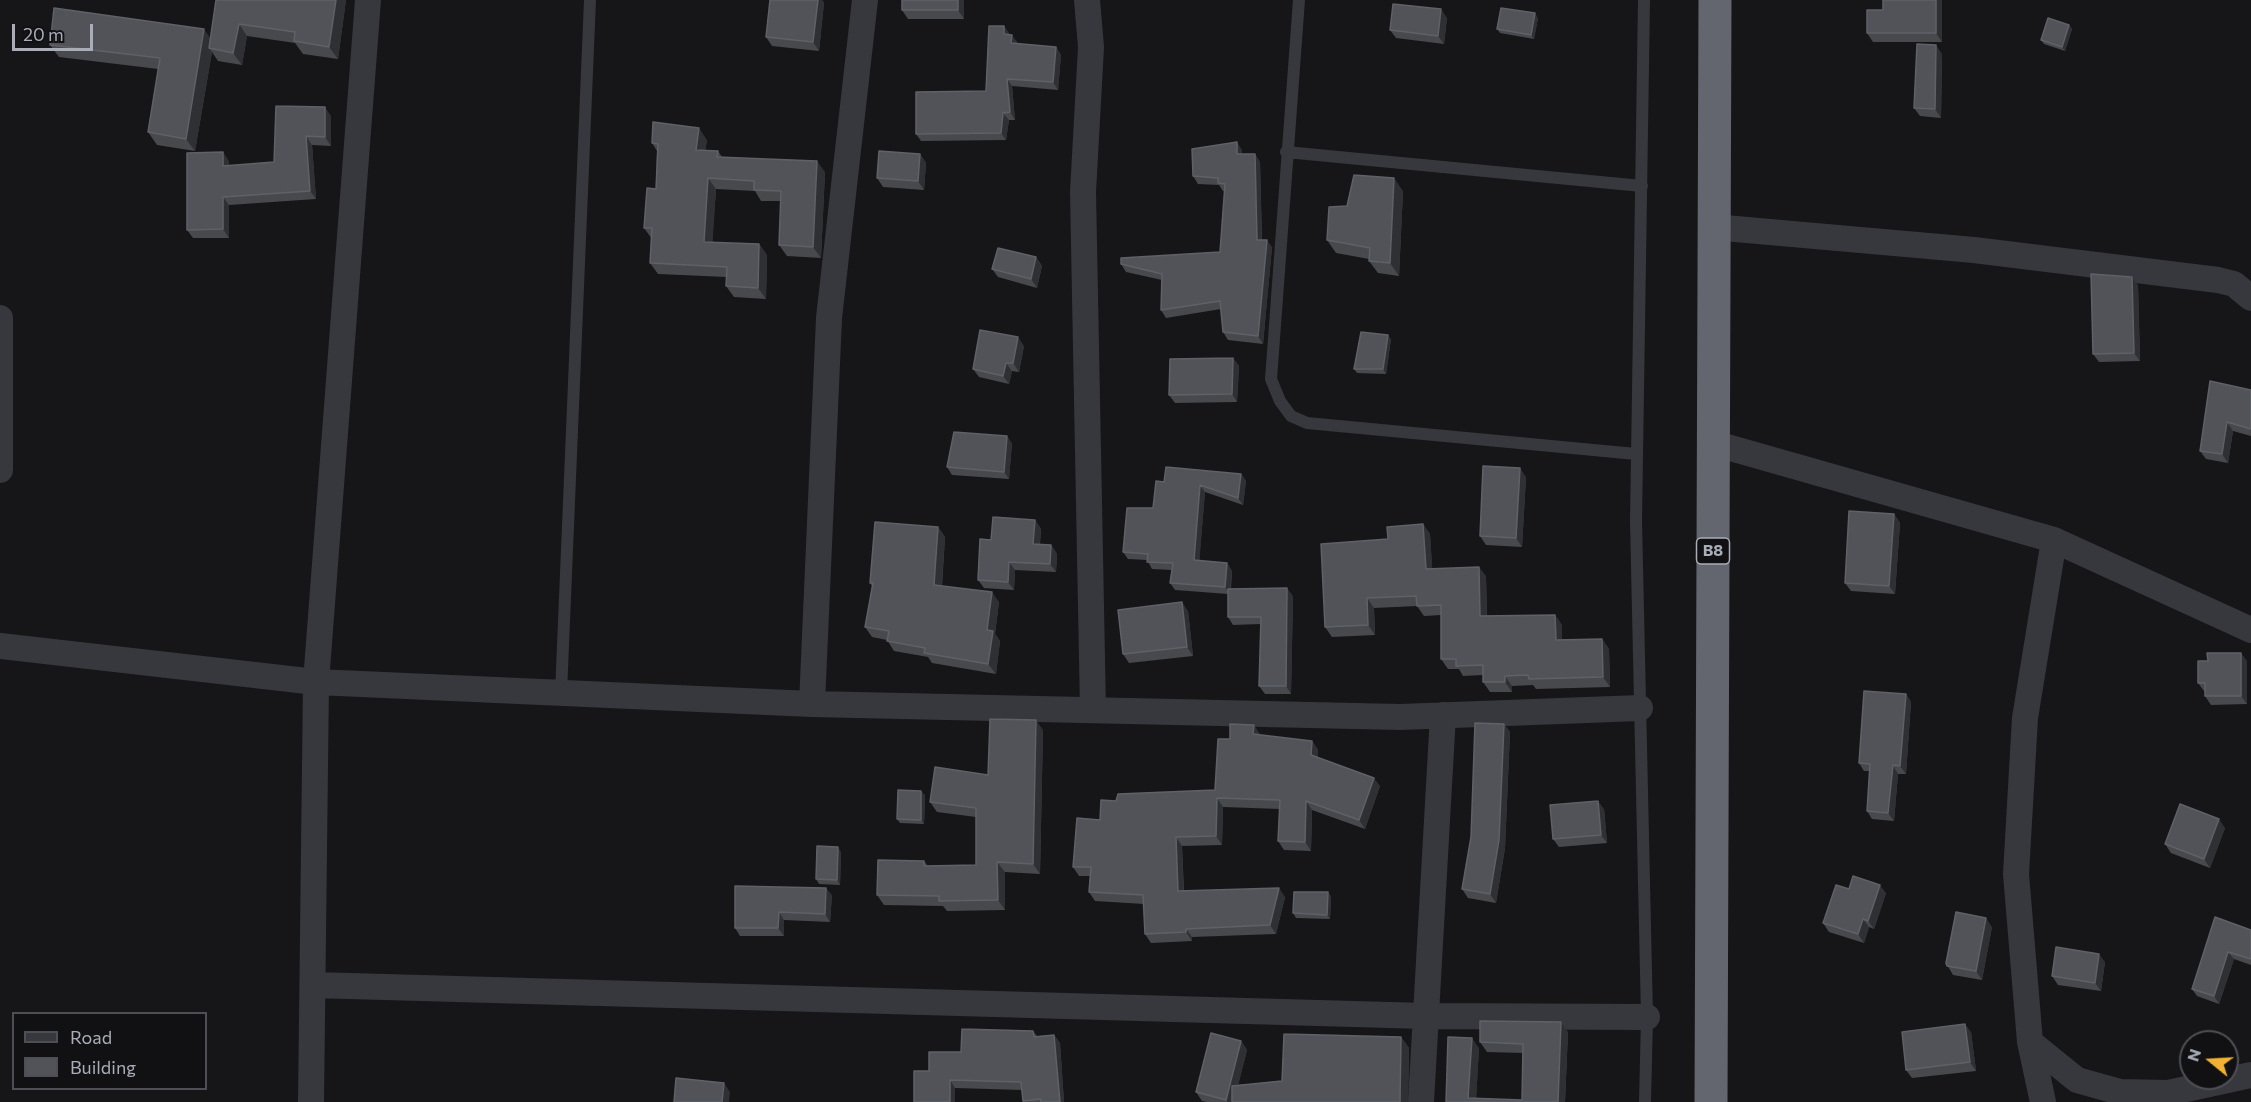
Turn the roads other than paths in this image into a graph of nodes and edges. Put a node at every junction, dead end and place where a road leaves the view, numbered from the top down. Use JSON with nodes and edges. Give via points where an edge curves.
{"nodes":[{"id":1,"x":368,"y":0,"type":"edge"},
{"id":2,"x":590,"y":0,"type":"edge"},
{"id":3,"x":865,"y":0,"type":"edge"},
{"id":4,"x":1087,"y":0,"type":"edge"},
{"id":5,"x":1299,"y":0,"type":"edge"},
{"id":6,"x":1644,"y":0,"type":"edge"},
{"id":7,"x":1715,"y":0,"type":"edge"},
{"id":8,"x":1286,"y":152,"type":"junction"},
{"id":9,"x":1642,"y":186,"type":"junction"},
{"id":10,"x":1713,"y":227,"type":"junction"},
{"id":11,"x":2251,"y":298,"type":"edge"},
{"id":12,"x":0,"y":318,"type":"edge"},
{"id":13,"x":1713,"y":442,"type":"junction"},
{"id":14,"x":1636,"y":454,"type":"junction"},
{"id":15,"x":0,"y":470,"type":"edge"},
{"id":16,"x":2054,"y":540,"type":"junction"},
{"id":17,"x":2251,"y":630,"type":"edge"},
{"id":18,"x":0,"y":645,"type":"edge"},
{"id":19,"x":316,"y":681,"type":"junction"},
{"id":20,"x":561,"y":693,"type":"junction"},
{"id":21,"x":812,"y":704,"type":"junction"},
{"id":22,"x":1640,"y":708,"type":"junction"},
{"id":23,"x":1093,"y":710,"type":"junction"},
{"id":24,"x":1443,"y":715,"type":"junction"},
{"id":25,"x":313,"y":985,"type":"junction"},
{"id":26,"x":1426,"y":1016,"type":"junction"},
{"id":27,"x":1647,"y":1017,"type":"junction"},
{"id":28,"x":2030,"y":1042,"type":"junction"},
{"id":29,"x":2251,"y":1075,"type":"edge"},
{"id":30,"x":311,"y":1102,"type":"edge"},
{"id":31,"x":1421,"y":1102,"type":"edge"},
{"id":32,"x":1645,"y":1102,"type":"edge"},
{"id":33,"x":1711,"y":1102,"type":"edge"},
{"id":34,"x":2043,"y":1102,"type":"edge"}],
"edges":[{"from":1,"to":19,"type":"street"},
{"from":2,"to":20,"type":"lane"},
{"from":3,"to":21,"type":"street","via":[[829,318]]},
{"from":4,"to":23,"type":"street","via":[[1091,47],[1083,192]]},
{"from":5,"to":8,"type":"lane"},
{"from":6,"to":9,"type":"lane"},
{"from":7,"to":10,"type":"highway","number":"B8"},
{"from":8,"to":9,"type":"lane"},
{"from":8,"to":14,"type":"lane","via":[[1271,379],[1291,416],[1307,423]]},
{"from":9,"to":14,"type":"lane"},
{"from":10,"to":11,"type":"street","via":[[1974,250],[2218,280],[2234,284]]},
{"from":10,"to":13,"type":"highway","number":"B8"},
{"from":12,"to":15,"type":"street"},
{"from":13,"to":16,"type":"street"},
{"from":13,"to":33,"type":"highway","number":"B8"},
{"from":14,"to":22,"type":"lane"},
{"from":16,"to":17,"type":"street"},
{"from":16,"to":28,"type":"street","via":[[2025,718],[2016,874]]},
{"from":18,"to":19,"type":"street"},
{"from":19,"to":20,"type":"street"},
{"from":19,"to":25,"type":"street"},
{"from":20,"to":21,"type":"street"},
{"from":21,"to":23,"type":"street"},
{"from":22,"to":24,"type":"street"},
{"from":22,"to":27,"type":"lane"},
{"from":23,"to":24,"type":"street"},
{"from":24,"to":26,"type":"street"},
{"from":25,"to":26,"type":"street"},
{"from":25,"to":30,"type":"street"},
{"from":26,"to":27,"type":"street"},
{"from":26,"to":31,"type":"street"},
{"from":27,"to":32,"type":"lane"},
{"from":28,"to":29,"type":"street","via":[[2078,1080],[2120,1092],[2168,1093]]},
{"from":28,"to":34,"type":"street"}]}
